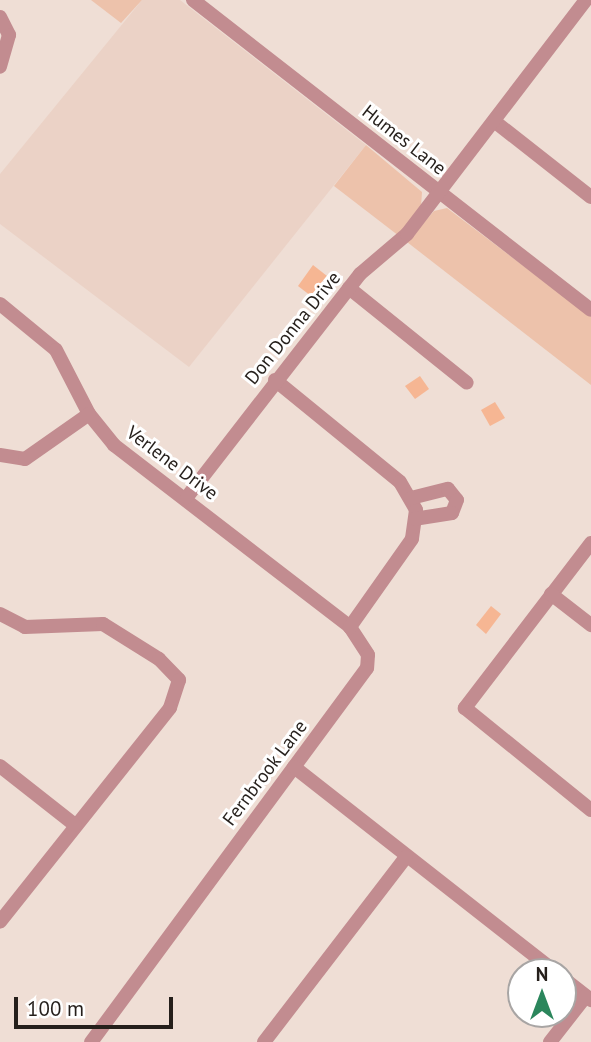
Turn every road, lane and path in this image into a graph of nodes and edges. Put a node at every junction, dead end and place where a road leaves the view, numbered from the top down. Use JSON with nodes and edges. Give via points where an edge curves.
{"nodes":[{"id":1,"x":193,"y":0,"type":"edge"},
{"id":2,"x":586,"y":5,"type":"edge"},
{"id":3,"x":0,"y":17,"type":"edge"},
{"id":4,"x":0,"y":67,"type":"edge"},
{"id":5,"x":494,"y":121,"type":"junction"},
{"id":6,"x":439,"y":192,"type":"junction"},
{"id":7,"x":591,"y":197,"type":"edge"},
{"id":8,"x":349,"y":288,"type":"junction"},
{"id":9,"x":0,"y":304,"type":"edge"},
{"id":10,"x":591,"y":310,"type":"edge"},
{"id":11,"x":275,"y":380,"type":"junction"},
{"id":12,"x":467,"y":383,"type":"dead end"},
{"id":13,"x":89,"y":414,"type":"junction"},
{"id":14,"x":0,"y":455,"type":"edge"},
{"id":15,"x":187,"y":497,"type":"junction"},
{"id":16,"x":411,"y":498,"type":"junction"},
{"id":17,"x":415,"y":519,"type":"junction"},
{"id":18,"x":591,"y":543,"type":"edge"},
{"id":19,"x":551,"y":594,"type":"junction"},
{"id":20,"x":0,"y":614,"type":"edge"},
{"id":21,"x":591,"y":625,"type":"edge"},
{"id":22,"x":350,"y":627,"type":"junction"},
{"id":23,"x":0,"y":766,"type":"edge"},
{"id":24,"x":294,"y":767,"type":"junction"},
{"id":25,"x":591,"y":810,"type":"edge"},
{"id":26,"x":75,"y":824,"type":"junction"},
{"id":27,"x":406,"y":857,"type":"junction"},
{"id":28,"x":0,"y":921,"type":"edge"},
{"id":29,"x":537,"y":958,"type":"edge"},
{"id":30,"x":589,"y":998,"type":"edge"},
{"id":31,"x":91,"y":1042,"type":"edge"},
{"id":32,"x":264,"y":1042,"type":"edge"},
{"id":33,"x":550,"y":1042,"type":"edge"}],
"edges":[{"from":1,"to":6,"type":"street","name":"Humes Lane"},
{"from":2,"to":5,"type":"street","name":"Don Donna Drive"},
{"from":3,"to":4,"type":"street","via":[[9,36]]},
{"from":5,"to":6,"type":"street","name":"Don Donna Drive"},
{"from":5,"to":7,"type":"street"},
{"from":6,"to":8,"type":"street","name":"Don Donna Drive","via":[[395,248]]},
{"from":6,"to":10,"type":"street","name":"Humes Lane"},
{"from":8,"to":11,"type":"street","name":"Don Donna Drive"},
{"from":8,"to":12,"type":"street"},
{"from":9,"to":13,"type":"street","name":"Verlene Drive","via":[[56,350]]},
{"from":11,"to":15,"type":"street","name":"Don Donna Drive"},
{"from":11,"to":16,"type":"street","via":[[400,482]]},
{"from":13,"to":14,"type":"street","via":[[25,459]]},
{"from":13,"to":15,"type":"street","name":"Verlene Drive","via":[[114,445]]},
{"from":15,"to":22,"type":"street","name":"Verlene Drive"},
{"from":16,"to":17,"type":"street"},
{"from":16,"to":17,"type":"street","via":[[448,489],[457,500],[452,513]]},
{"from":17,"to":22,"type":"street","via":[[412,540]]},
{"from":18,"to":19,"type":"street"},
{"from":19,"to":21,"type":"street"},
{"from":19,"to":25,"type":"street","via":[[465,708]]},
{"from":20,"to":26,"type":"street","via":[[25,627],[90,621],[110,627],[179,680],[170,708]]},
{"from":22,"to":24,"type":"street","name":"Fernbrook Lane","via":[[365,644],[367,668]]},
{"from":23,"to":26,"type":"street"},
{"from":24,"to":27,"type":"street"},
{"from":24,"to":31,"type":"street","name":"Fernbrook Lane"},
{"from":26,"to":28,"type":"street"},
{"from":27,"to":29,"type":"street"},
{"from":27,"to":32,"type":"street"},
{"from":30,"to":33,"type":"street"}]}
